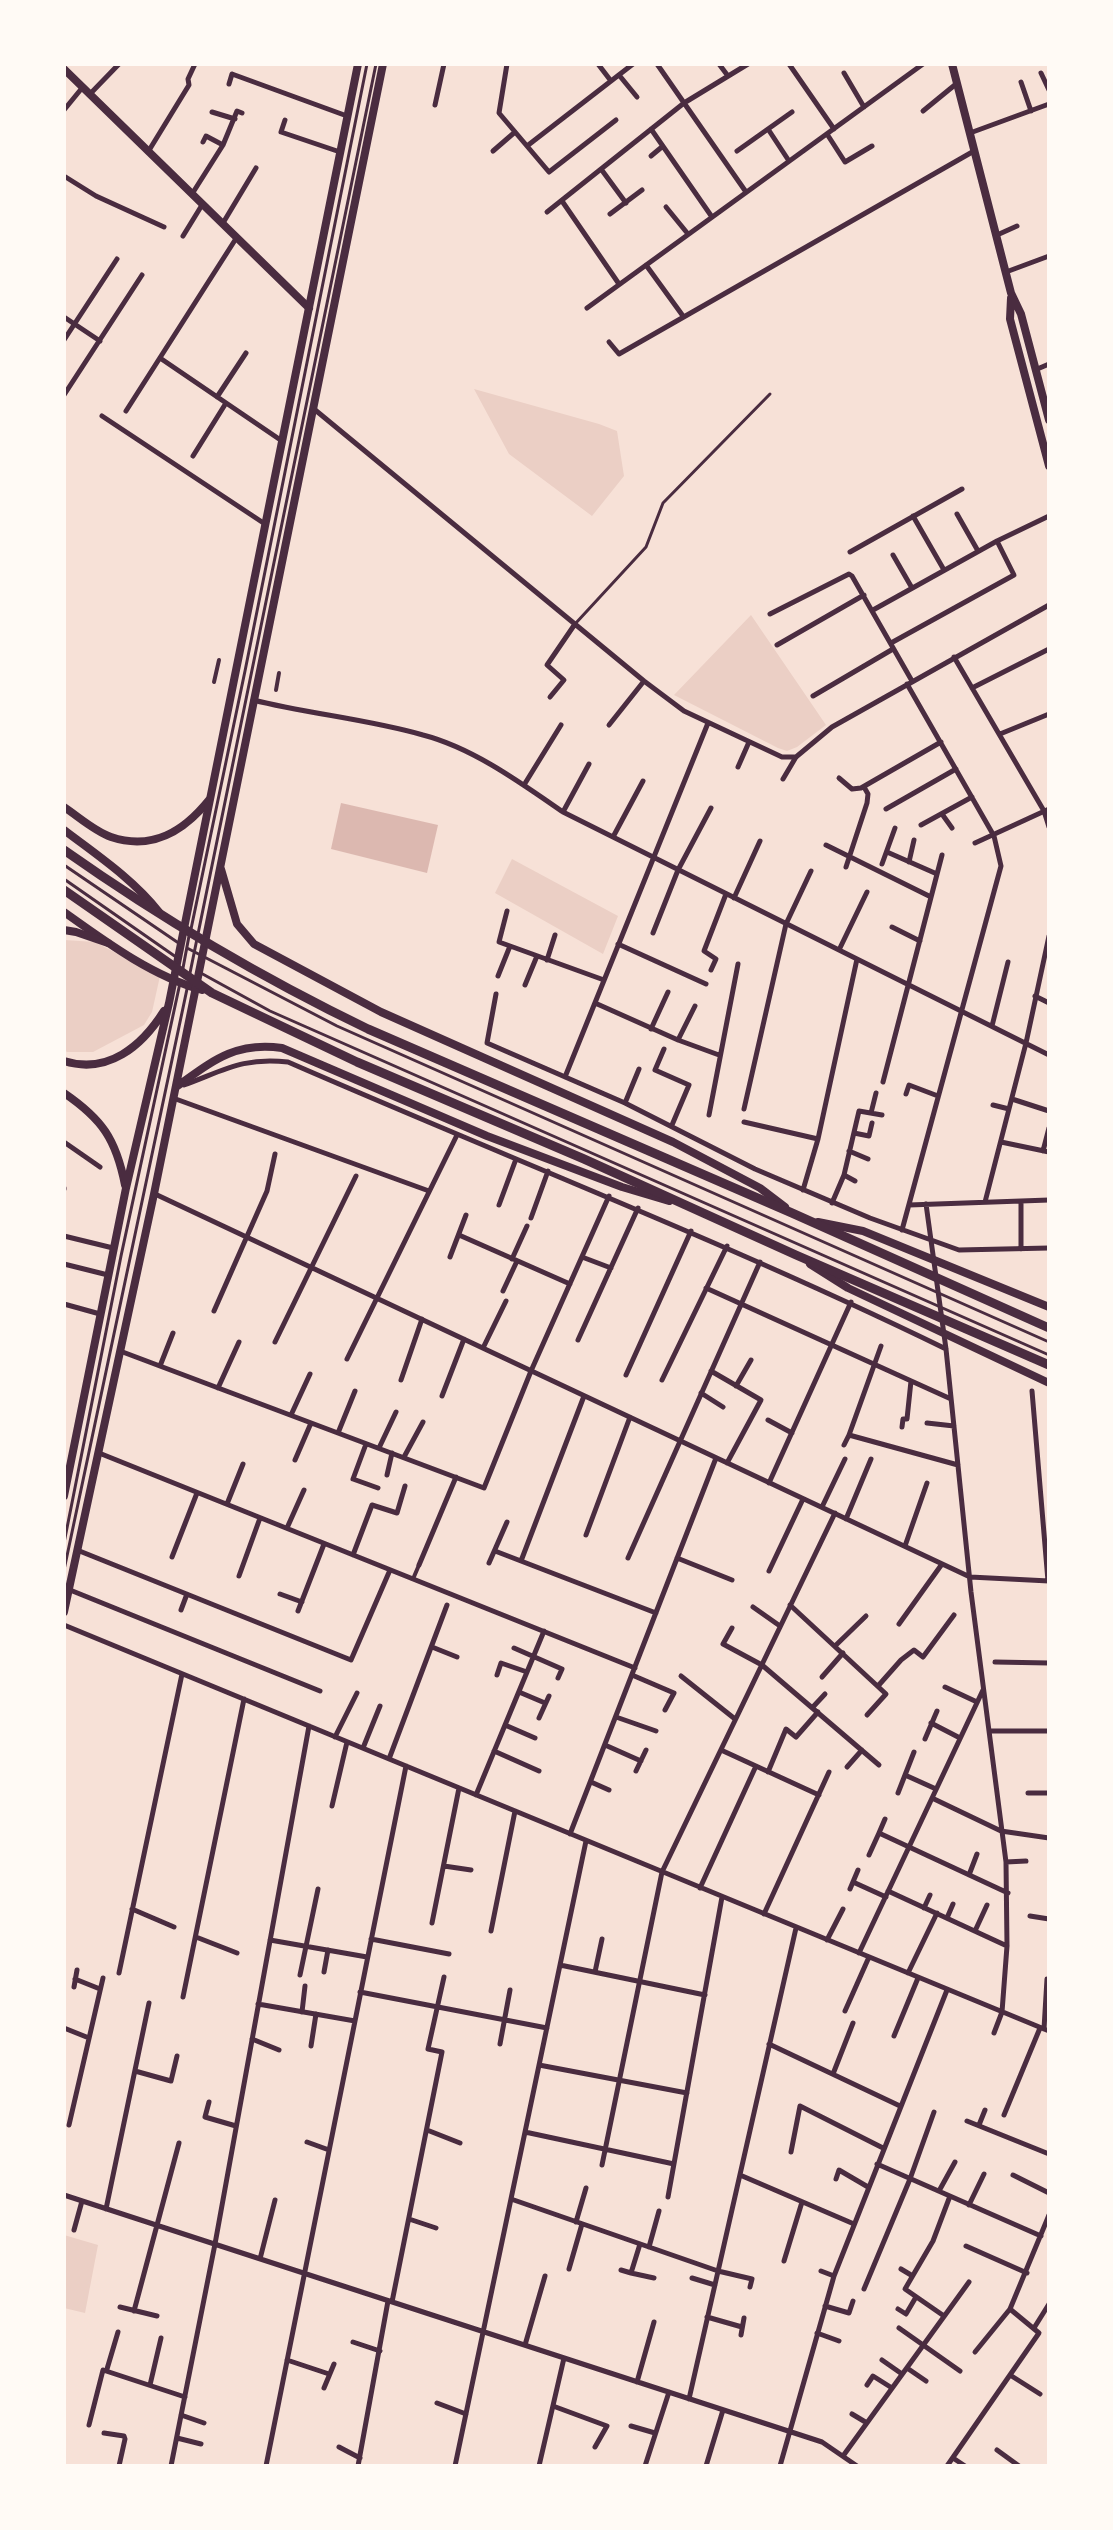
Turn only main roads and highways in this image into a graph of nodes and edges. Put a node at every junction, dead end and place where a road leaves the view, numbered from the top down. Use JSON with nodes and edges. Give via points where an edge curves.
{"nodes":[{"id":1,"x":358,"y":64,"type":"edge"},
{"id":2,"x":383,"y":64,"type":"edge"},
{"id":3,"x":952,"y":64,"type":"edge"},
{"id":4,"x":64,"y":69,"type":"edge"},
{"id":5,"x":1011,"y":293,"type":"junction"},
{"id":6,"x":309,"y":308,"type":"junction"},
{"id":7,"x":1035,"y":370,"type":"junction"},
{"id":8,"x":1023,"y":374,"type":"junction"},
{"id":9,"x":1049,"y":420,"type":"edge"},
{"id":10,"x":1049,"y":466,"type":"edge"},
{"id":11,"x":209,"y":800,"type":"junction"},
{"id":12,"x":64,"y":807,"type":"edge"},
{"id":13,"x":64,"y":830,"type":"edge"},
{"id":14,"x":64,"y":850,"type":"edge"},
{"id":15,"x":220,"y":866,"type":"junction"},
{"id":16,"x":64,"y":890,"type":"edge"},
{"id":17,"x":64,"y":912,"type":"edge"},
{"id":18,"x":164,"y":919,"type":"junction"},
{"id":19,"x":64,"y":930,"type":"edge"},
{"id":20,"x":108,"y":943,"type":"junction"},
{"id":21,"x":212,"y":993,"type":"junction"},
{"id":22,"x":172,"y":1000,"type":"junction"},
{"id":23,"x":64,"y":1061,"type":"edge"},
{"id":24,"x":64,"y":1093,"type":"edge"},
{"id":25,"x":174,"y":1093,"type":"junction"},
{"id":26,"x":126,"y":1188,"type":"junction"},
{"id":27,"x":686,"y":1206,"type":"junction"},
{"id":28,"x":792,"y":1213,"type":"junction"},
{"id":29,"x":809,"y":1220,"type":"junction"},
{"id":30,"x":796,"y":1255,"type":"junction"},
{"id":31,"x":1049,"y":1307,"type":"edge"},
{"id":32,"x":1049,"y":1328,"type":"edge"},
{"id":33,"x":1049,"y":1365,"type":"edge"},
{"id":34,"x":1049,"y":1383,"type":"edge"},
{"id":35,"x":65,"y":1490,"type":"edge"},
{"id":36,"x":64,"y":1612,"type":"edge"}],
"edges":[{"from":1,"to":6,"type":"main road"},
{"from":2,"to":15,"type":"main road"},
{"from":3,"to":5,"type":"main road"},
{"from":4,"to":6,"type":"main road"},
{"from":5,"to":7,"type":"main road"},
{"from":5,"to":8,"type":"main road","via":[[1010,319]]},
{"from":6,"to":11,"type":"main road"},
{"from":7,"to":8,"type":"main road"},
{"from":7,"to":9,"type":"main road"},
{"from":8,"to":10,"type":"main road"},
{"from":11,"to":12,"type":"main road","via":[[185,826],[150,841],[113,838]]},
{"from":11,"to":22,"type":"main road"},
{"from":13,"to":18,"type":"main road","via":[[136,886]]},
{"from":14,"to":18,"type":"highway"},
{"from":15,"to":25,"type":"main road","via":[[205,915]]},
{"from":15,"to":28,"type":"main road","via":[[237,924],[254,944],[381,1012],[673,1142],[760,1188]]},
{"from":16,"to":21,"type":"highway"},
{"from":17,"to":20,"type":"main road"},
{"from":18,"to":28,"type":"highway","via":[[252,971],[368,1029]]},
{"from":19,"to":20,"type":"main road"},
{"from":20,"to":21,"type":"main road","via":[[169,977]]},
{"from":21,"to":27,"type":"highway"},
{"from":22,"to":23,"type":"main road","via":[[144,1039],[127,1052],[85,1066]]},
{"from":22,"to":26,"type":"main road"},
{"from":24,"to":26,"type":"main road","via":[[109,1134]]},
{"from":25,"to":27,"type":"main road","via":[[230,1051],[282,1048],[487,1136]]},
{"from":25,"to":36,"type":"main road"},
{"from":26,"to":35,"type":"main road"},
{"from":27,"to":30,"type":"highway"},
{"from":28,"to":29,"type":"highway"},
{"from":29,"to":31,"type":"main road","via":[[863,1231]]},
{"from":29,"to":32,"type":"highway"},
{"from":30,"to":33,"type":"highway"},
{"from":30,"to":34,"type":"main road","via":[[848,1288]]}]}
